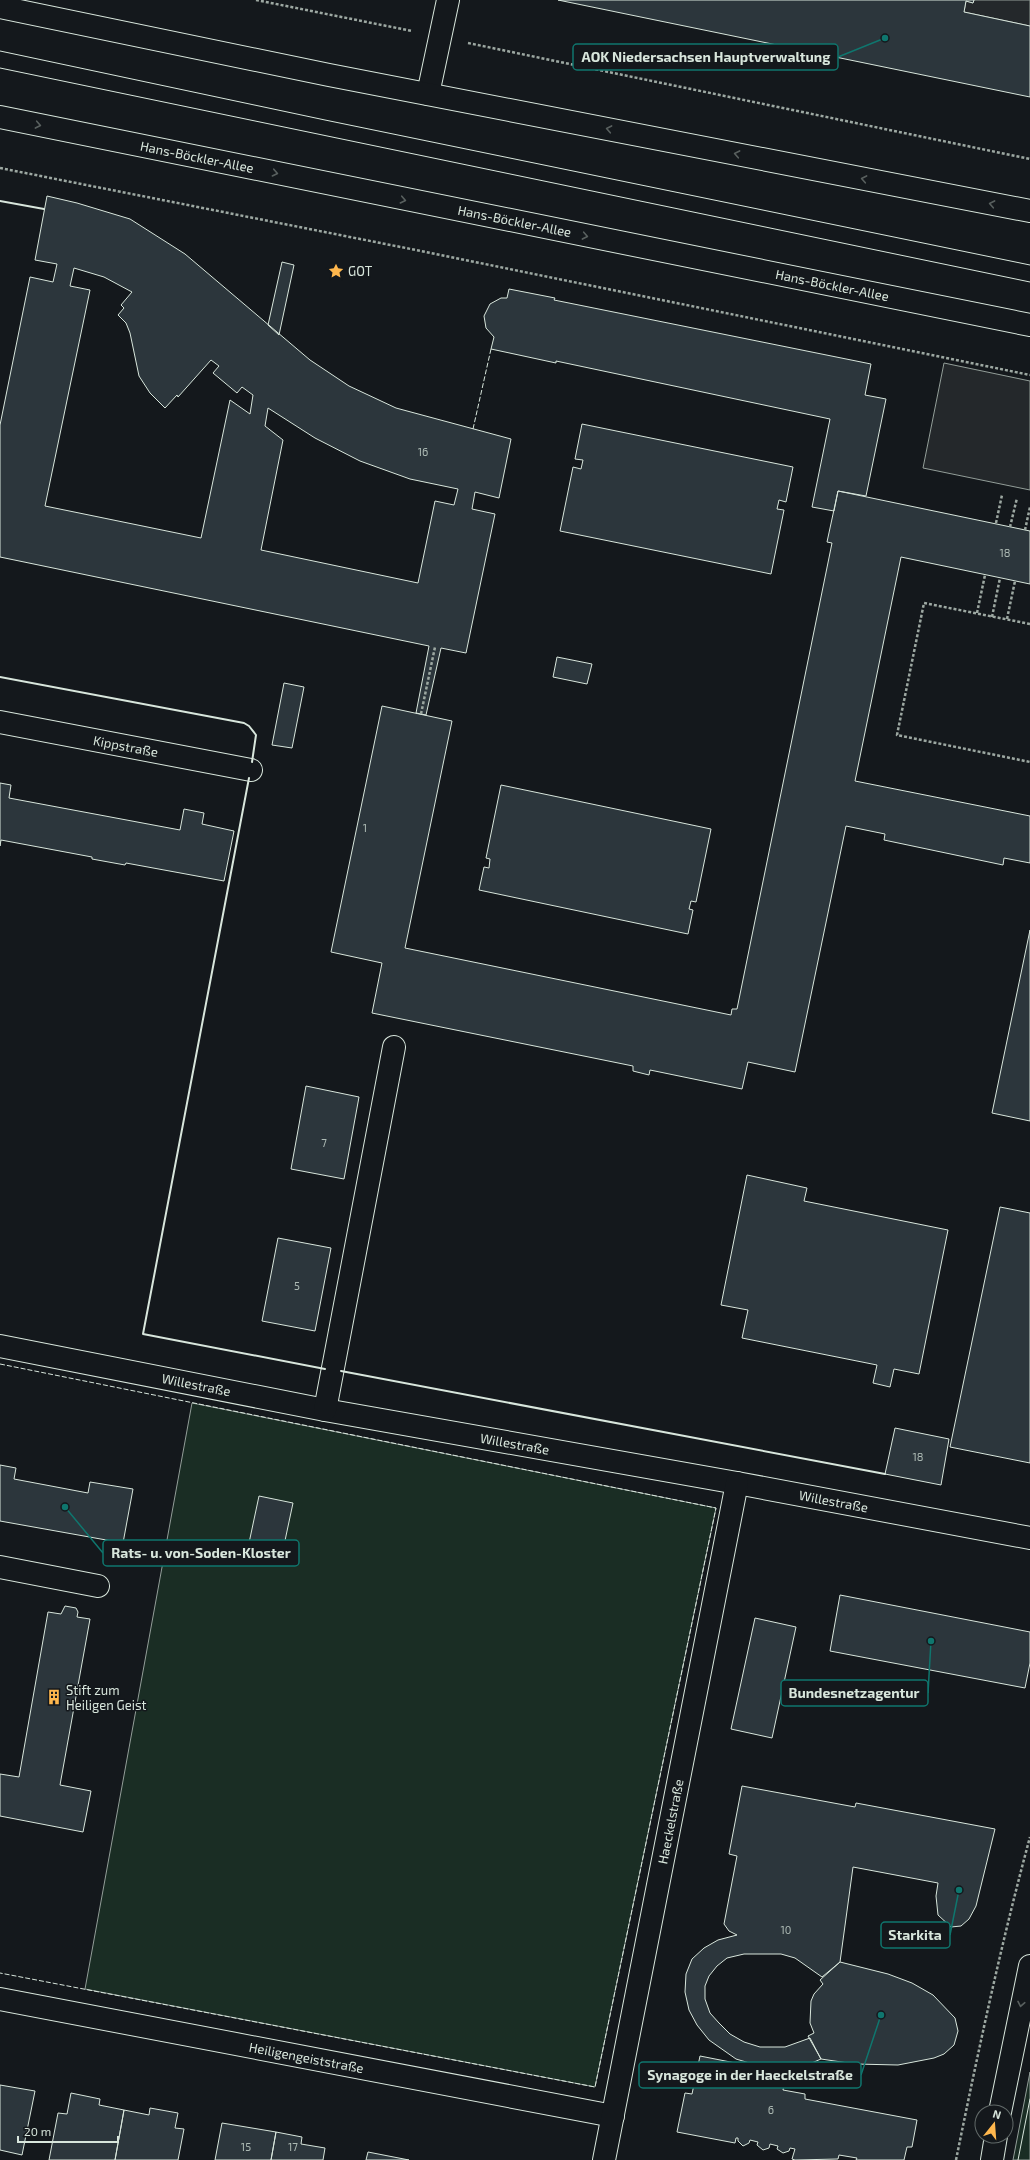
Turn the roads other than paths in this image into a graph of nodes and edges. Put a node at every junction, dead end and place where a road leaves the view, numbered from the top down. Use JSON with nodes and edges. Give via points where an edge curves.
{"nodes":[{"id":1,"x":448,"y":0,"type":"edge"},
{"id":2,"x":0,"y":7,"type":"edge"},
{"id":3,"x":428,"y":94,"type":"junction"},
{"id":4,"x":0,"y":117,"type":"edge"},
{"id":5,"x":1030,"y":211,"type":"edge"},
{"id":6,"x":1030,"y":325,"type":"edge"},
{"id":7,"x":0,"y":722,"type":"edge"},
{"id":8,"x":251,"y":770,"type":"dead end"},
{"id":9,"x":394,"y":1047,"type":"dead end"},
{"id":10,"x":0,"y":1346,"type":"edge"},
{"id":11,"x":325,"y":1410,"type":"junction"},
{"id":12,"x":737,"y":1483,"type":"junction"},
{"id":13,"x":1030,"y":1538,"type":"edge"},
{"id":14,"x":0,"y":1567,"type":"edge"},
{"id":15,"x":98,"y":1586,"type":"dead end"},
{"id":16,"x":1030,"y":1966,"type":"edge"},
{"id":17,"x":0,"y":1999,"type":"edge"},
{"id":18,"x":1002,"y":2104,"type":"edge"},
{"id":19,"x":613,"y":2116,"type":"junction"},
{"id":20,"x":995,"y":2144,"type":"edge"},
{"id":21,"x":604,"y":2160,"type":"edge"},
{"id":22,"x":992,"y":2160,"type":"edge"}],
"edges":[{"from":1,"to":3,"type":"street"},
{"from":2,"to":3,"type":"street"},
{"from":5,"to":3,"type":"street","one_way":true},
{"from":4,"to":6,"type":"street","name":"Hans-Böckler-Allee","one_way":true},
{"from":7,"to":8,"type":"street","name":"Kippstraße"},
{"from":9,"to":11,"type":"street"},
{"from":10,"to":11,"type":"street","name":"Willestraße"},
{"from":11,"to":12,"type":"street","name":"Willestraße"},
{"from":12,"to":13,"type":"street","name":"Willestraße"},
{"from":12,"to":19,"type":"street","name":"Haeckelstraße"},
{"from":14,"to":15,"type":"street"},
{"from":16,"to":18,"type":"street","one_way":true},
{"from":17,"to":19,"type":"street","name":"Heiligengeiststraße"},
{"from":19,"to":21,"type":"street","name":"Haeckelstraße"},
{"from":20,"to":22,"type":"street"}]}
